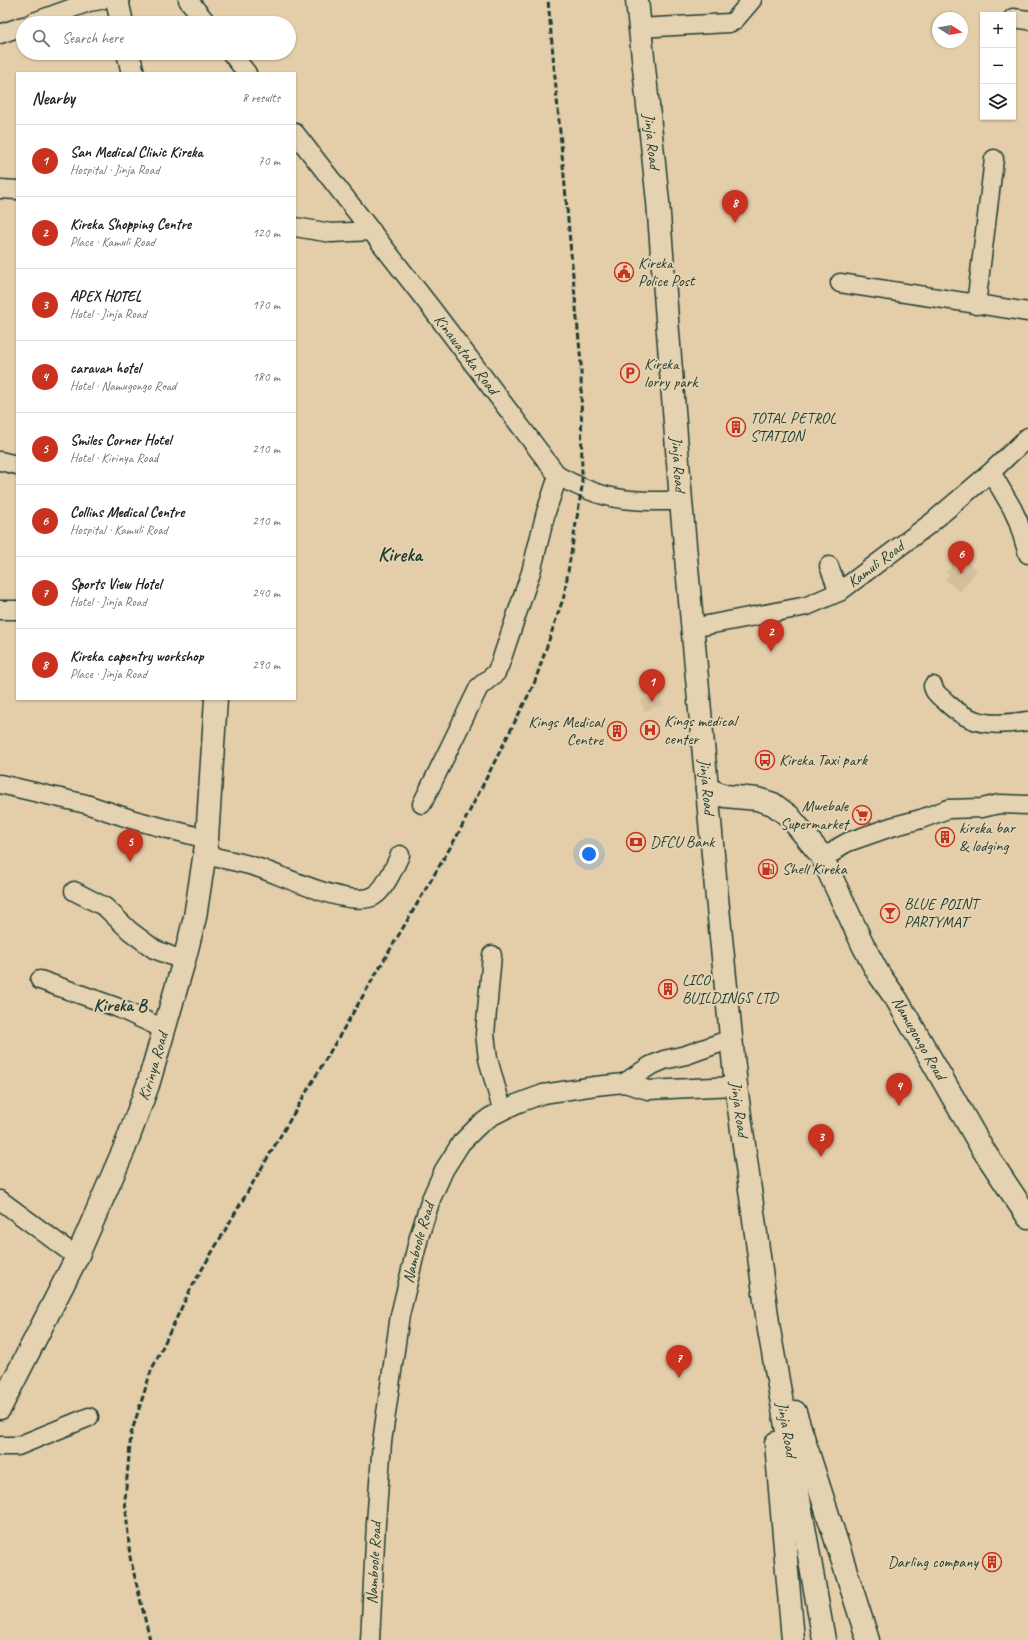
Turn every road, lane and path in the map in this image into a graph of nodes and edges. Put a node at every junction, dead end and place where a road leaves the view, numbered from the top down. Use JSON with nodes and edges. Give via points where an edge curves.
{"nodes":[{"id":1,"x":101,"y":0,"type":"edge"},
{"id":2,"x":116,"y":0,"type":"edge"},
{"id":3,"x":188,"y":0,"type":"edge"},
{"id":4,"x":637,"y":0,"type":"edge"},
{"id":5,"x":752,"y":0,"type":"edge"},
{"id":6,"x":50,"y":16,"type":"edge"},
{"id":7,"x":120,"y":16,"type":"edge"},
{"id":8,"x":201,"y":16,"type":"edge"},
{"id":9,"x":1016,"y":18,"type":"edge"},
{"id":10,"x":1028,"y":20,"type":"edge"},
{"id":11,"x":16,"y":28,"type":"edge"},
{"id":12,"x":639,"y":28,"type":"junction"},
{"id":13,"x":0,"y":34,"type":"edge"},
{"id":14,"x":130,"y":60,"type":"edge"},
{"id":15,"x":237,"y":60,"type":"edge"},
{"id":16,"x":133,"y":72,"type":"edge"},
{"id":17,"x":246,"y":72,"type":"edge"},
{"id":18,"x":296,"y":134,"type":"edge"},
{"id":19,"x":994,"y":159,"type":"dead end"},
{"id":20,"x":0,"y":189,"type":"edge"},
{"id":21,"x":16,"y":190,"type":"edge"},
{"id":22,"x":296,"y":227,"type":"edge"},
{"id":23,"x":372,"y":231,"type":"junction"},
{"id":24,"x":840,"y":283,"type":"dead end"},
{"id":25,"x":976,"y":305,"type":"junction"},
{"id":26,"x":1028,"y":312,"type":"edge"},
{"id":27,"x":1028,"y":437,"type":"edge"},
{"id":28,"x":0,"y":461,"type":"edge"},
{"id":29,"x":16,"y":465,"type":"edge"},
{"id":30,"x":991,"y":472,"type":"junction"},
{"id":31,"x":558,"y":476,"type":"junction"},
{"id":32,"x":681,"y":501,"type":"junction"},
{"id":33,"x":1028,"y":554,"type":"edge"},
{"id":34,"x":829,"y":566,"type":"dead end"},
{"id":35,"x":839,"y":592,"type":"junction"},
{"id":36,"x":0,"y":610,"type":"edge"},
{"id":37,"x":16,"y":610,"type":"edge"},
{"id":38,"x":692,"y":628,"type":"junction"},
{"id":39,"x":933,"y":686,"type":"dead end"},
{"id":40,"x":216,"y":700,"type":"edge"},
{"id":41,"x":1028,"y":721,"type":"edge"},
{"id":42,"x":0,"y":784,"type":"edge"},
{"id":43,"x":707,"y":789,"type":"junction"},
{"id":44,"x":422,"y":804,"type":"dead end"},
{"id":45,"x":1028,"y":805,"type":"edge"},
{"id":46,"x":206,"y":847,"type":"junction"},
{"id":47,"x":400,"y":855,"type":"dead end"},
{"id":48,"x":821,"y":855,"type":"junction"},
{"id":49,"x":74,"y":891,"type":"dead end"},
{"id":50,"x":492,"y":955,"type":"dead end"},
{"id":51,"x":184,"y":961,"type":"junction"},
{"id":52,"x":40,"y":980,"type":"dead end"},
{"id":53,"x":164,"y":1030,"type":"junction"},
{"id":54,"x":731,"y":1039,"type":"junction"},
{"id":55,"x":624,"y":1083,"type":"junction"},
{"id":56,"x":736,"y":1086,"type":"junction"},
{"id":57,"x":502,"y":1109,"type":"junction"},
{"id":58,"x":1021,"y":1195,"type":"edge"},
{"id":59,"x":0,"y":1200,"type":"edge"},
{"id":60,"x":1028,"y":1217,"type":"edge"},
{"id":61,"x":77,"y":1257,"type":"junction"},
{"id":62,"x":769,"y":1330,"type":"junction"},
{"id":63,"x":6,"y":1383,"type":"edge"},
{"id":64,"x":0,"y":1408,"type":"edge"},
{"id":65,"x":88,"y":1417,"type":"dead end"},
{"id":66,"x":0,"y":1446,"type":"edge"},
{"id":67,"x":370,"y":1640,"type":"edge"},
{"id":68,"x":793,"y":1640,"type":"edge"},
{"id":69,"x":824,"y":1640,"type":"edge"},
{"id":70,"x":868,"y":1640,"type":"edge"}],
"edges":[{"from":1,"to":6,"type":"street"},
{"from":2,"to":7,"type":"main road"},
{"from":3,"to":8,"type":"street"},
{"from":4,"to":12,"type":"main road","name":"Jinja Road"},
{"from":5,"to":12,"type":"street","via":[[734,21],[729,23]]},
{"from":9,"to":10,"type":"street"},
{"from":11,"to":13,"type":"street"},
{"from":12,"to":32,"type":"main road","name":"Jinja Road","via":[[658,202]]},
{"from":14,"to":16,"type":"main road"},
{"from":15,"to":17,"type":"street"},
{"from":18,"to":23,"type":"street","name":"Kinawataka Road"},
{"from":19,"to":25,"type":"street"},
{"from":20,"to":21,"type":"street"},
{"from":22,"to":23,"type":"street","via":[[331,232]]},
{"from":23,"to":31,"type":"street","name":"Kinawataka Road"},
{"from":24,"to":25,"type":"street"},
{"from":25,"to":26,"type":"street"},
{"from":27,"to":30,"type":"street","name":"Kamuli Road"},
{"from":28,"to":29,"type":"street"},
{"from":30,"to":33,"type":"street","via":[[1018,521]]},
{"from":30,"to":35,"type":"street","name":"Kamuli Road","via":[[931,523]]},
{"from":31,"to":32,"type":"street","name":"Kinawataka Road","via":[[606,496],[636,501]]},
{"from":31,"to":44,"type":"street","via":[[500,664],[496,673],[479,687]]},
{"from":32,"to":38,"type":"main road","name":"Jinja Road"},
{"from":34,"to":35,"type":"street"},
{"from":35,"to":38,"type":"street","name":"Kamuli Road","via":[[807,606]]},
{"from":36,"to":37,"type":"street"},
{"from":38,"to":43,"type":"main road","name":"Jinja Road"},
{"from":39,"to":41,"type":"street","via":[[934,691],[967,719],[1001,725]]},
{"from":40,"to":46,"type":"main road","name":"Kirinya Road"},
{"from":42,"to":46,"type":"street","via":[[86,804]]},
{"from":43,"to":48,"type":"main road","name":"Namugongo Road","via":[[725,796],[757,799],[773,804],[789,816]]},
{"from":43,"to":54,"type":"main road","name":"Jinja Road"},
{"from":45,"to":48,"type":"street","via":[[998,804],[982,808],[948,809],[922,819],[890,826],[848,842],[834,852]]},
{"from":46,"to":47,"type":"street","via":[[328,894],[357,899],[374,896],[392,872]]},
{"from":46,"to":51,"type":"main road","name":"Kirinya Road","via":[[195,917]]},
{"from":48,"to":58,"type":"main road","name":"Namugongo Road","via":[[878,973],[897,1000],[982,1148]]},
{"from":49,"to":51,"type":"street","via":[[104,907],[154,949]]},
{"from":50,"to":57,"type":"street","via":[[485,1034],[488,1059]]},
{"from":51,"to":53,"type":"main road","name":"Kirinya Road"},
{"from":52,"to":53,"type":"street","via":[[116,1007]]},
{"from":53,"to":61,"type":"main road","name":"Kirinya Road","via":[[148,1085],[127,1140]]},
{"from":54,"to":55,"type":"street","via":[[664,1060]]},
{"from":54,"to":56,"type":"main road","name":"Jinja Road"},
{"from":55,"to":56,"type":"street","name":"Namboole Road","via":[[648,1090]]},
{"from":55,"to":57,"type":"street","name":"Namboole Road","via":[[543,1094]]},
{"from":56,"to":62,"type":"main road","name":"Jinja Road"},
{"from":57,"to":67,"type":"street","name":"Namboole Road","via":[[478,1126],[461,1143],[444,1170],[431,1199],[419,1237],[400,1315],[382,1442]]},
{"from":58,"to":60,"type":"main road","name":"Namugongo Road"},
{"from":59,"to":61,"type":"street"},
{"from":61,"to":63,"type":"main road","name":"Kirinya Road"},
{"from":62,"to":68,"type":"main road","via":[[775,1434]]},
{"from":62,"to":69,"type":"main road","name":"Jinja Road"},
{"from":62,"to":70,"type":"main road"},
{"from":63,"to":64,"type":"main road","name":"Kirinya Road"},
{"from":65,"to":66,"type":"street","via":[[18,1446]]}]}
